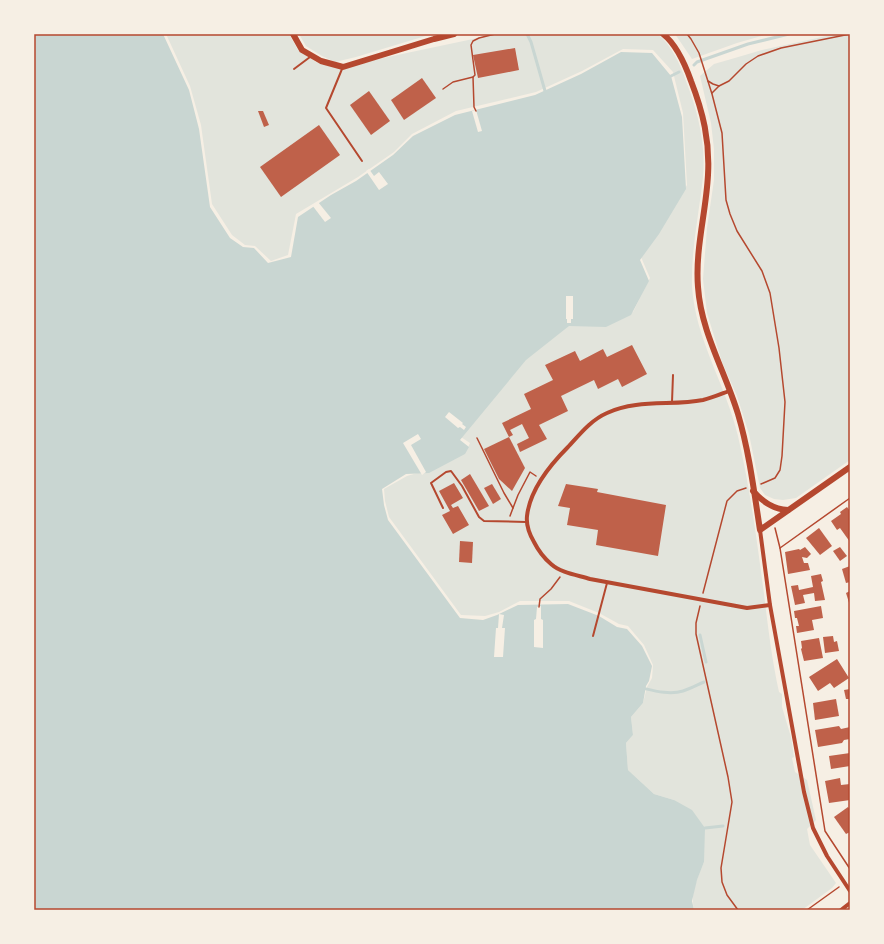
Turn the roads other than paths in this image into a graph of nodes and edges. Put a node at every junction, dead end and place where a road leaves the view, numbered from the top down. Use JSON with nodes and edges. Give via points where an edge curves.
{"nodes":[{"id":1,"x":293,"y":34,"type":"edge"},
{"id":2,"x":454,"y":34,"type":"edge"},
{"id":3,"x":664,"y":34,"type":"edge"},
{"id":4,"x":311,"y":56,"type":"junction"},
{"id":5,"x":342,"y":67,"type":"junction"},
{"id":6,"x":294,"y":70,"type":"dead end"},
{"id":7,"x":362,"y":161,"type":"dead end"},
{"id":8,"x":673,"y":375,"type":"dead end"},
{"id":9,"x":729,"y":392,"type":"junction"},
{"id":10,"x":672,"y":402,"type":"junction"},
{"id":11,"x":850,"y":467,"type":"edge"},
{"id":12,"x":753,"y":488,"type":"junction"},
{"id":13,"x":443,"y":508,"type":"dead end"},
{"id":14,"x":788,"y":510,"type":"junction"},
{"id":15,"x":528,"y":522,"type":"junction"},
{"id":16,"x":760,"y":530,"type":"junction"},
{"id":17,"x":608,"y":582,"type":"junction"},
{"id":18,"x":770,"y":605,"type":"junction"},
{"id":19,"x":593,"y":636,"type":"dead end"},
{"id":20,"x":850,"y":891,"type":"edge"},
{"id":21,"x":850,"y":903,"type":"edge"},
{"id":22,"x":841,"y":910,"type":"edge"}],
"edges":[{"from":1,"to":4,"type":"main road","via":[[302,50]]},
{"from":2,"to":5,"type":"main road"},
{"from":3,"to":9,"type":"main road","via":[[684,63],[700,106],[707,141],[708,176],[698,254],[698,287],[703,321]]},
{"from":4,"to":5,"type":"main road","via":[[321,62]]},
{"from":4,"to":6,"type":"lane"},
{"from":5,"to":7,"type":"lane","via":[[326,108]]},
{"from":8,"to":10,"type":"lane"},
{"from":9,"to":10,"type":"street","via":[[703,400]]},
{"from":9,"to":12,"type":"main road","via":[[738,413]]},
{"from":10,"to":15,"type":"street","via":[[621,409],[607,413],[592,422],[553,462],[540,481],[527,516]]},
{"from":11,"to":14,"type":"main road"},
{"from":12,"to":14,"type":"main road","via":[[770,506]]},
{"from":12,"to":16,"type":"main road"},
{"from":13,"to":15,"type":"lane","via":[[431,483],[451,471],[484,521]]},
{"from":14,"to":16,"type":"main road"},
{"from":15,"to":17,"type":"street","via":[[530,535],[538,550],[551,565],[570,574]]},
{"from":16,"to":18,"type":"street"},
{"from":17,"to":18,"type":"street","via":[[747,608]]},
{"from":17,"to":19,"type":"lane"},
{"from":18,"to":20,"type":"street","via":[[804,792],[813,828],[827,856]]},
{"from":21,"to":22,"type":"street"}]}
